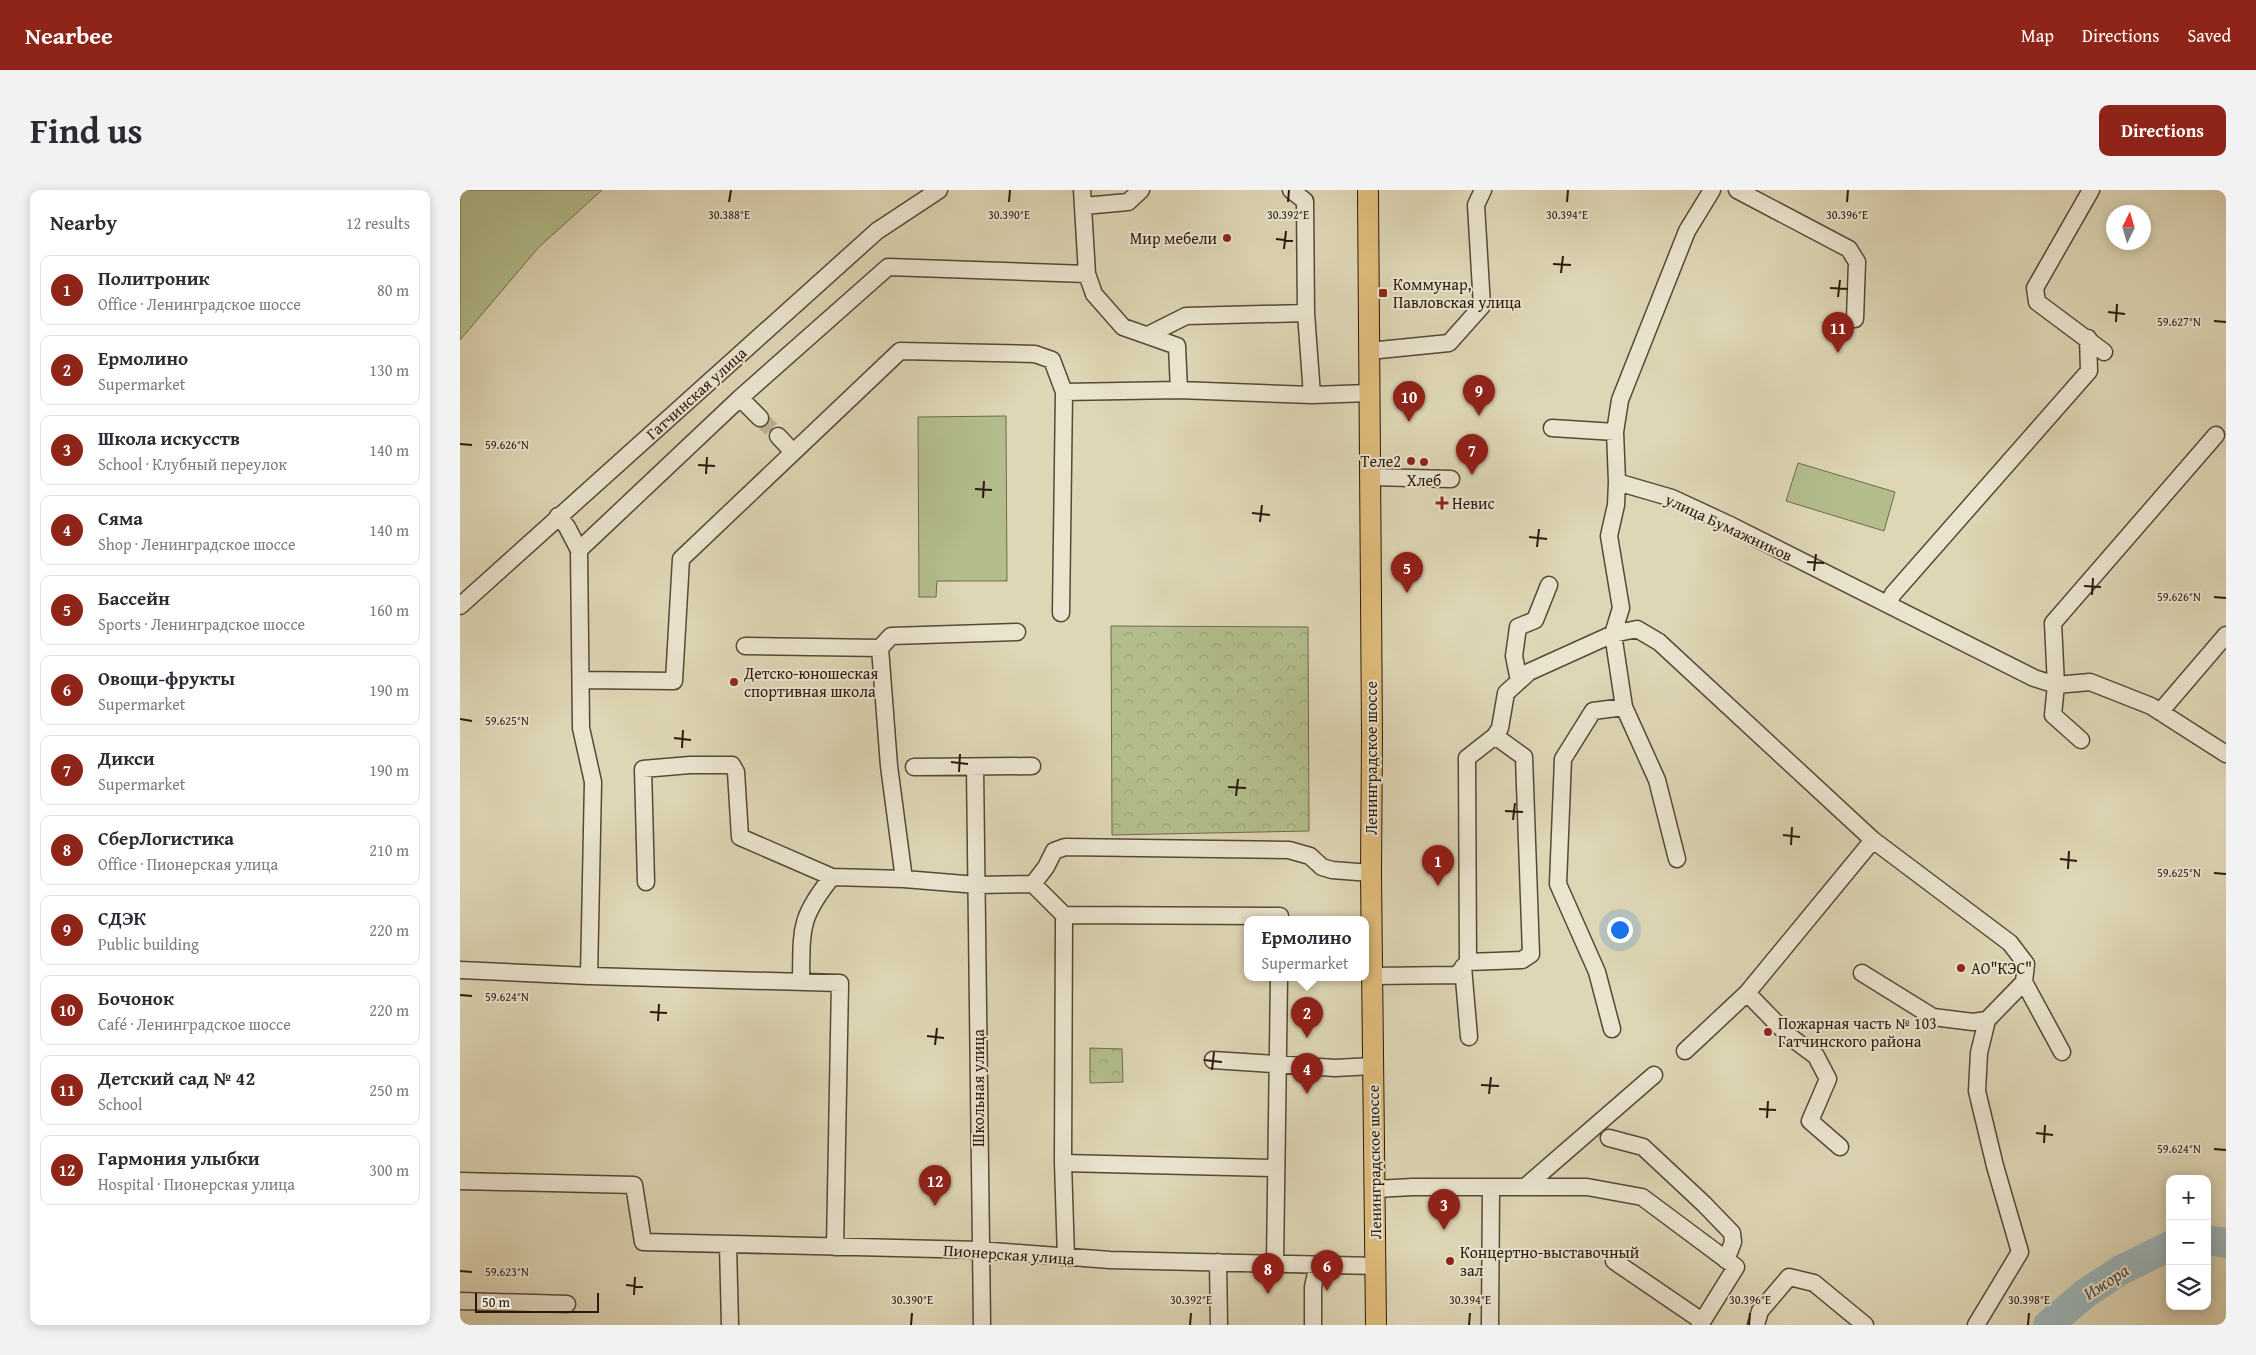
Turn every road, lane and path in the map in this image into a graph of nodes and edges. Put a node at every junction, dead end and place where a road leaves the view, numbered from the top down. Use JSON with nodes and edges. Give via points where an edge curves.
{"nodes":[{"id":1,"x":939,"y":190,"type":"edge"},
{"id":2,"x":1141,"y":190,"type":"edge"},
{"id":3,"x":1291,"y":190,"type":"edge"},
{"id":4,"x":1368,"y":190,"type":"edge"},
{"id":5,"x":1483,"y":190,"type":"edge"},
{"id":6,"x":1712,"y":190,"type":"edge"},
{"id":7,"x":1737,"y":190,"type":"edge"},
{"id":8,"x":2091,"y":190,"type":"edge"},
{"id":9,"x":1083,"y":198,"type":"edge"},
{"id":10,"x":1087,"y":274,"type":"junction"},
{"id":11,"x":1306,"y":313,"type":"junction"},
{"id":12,"x":1855,"y":319,"type":"dead end"},
{"id":13,"x":1148,"y":335,"type":"junction"},
{"id":14,"x":2088,"y":338,"type":"junction"},
{"id":15,"x":1369,"y":351,"type":"junction"},
{"id":16,"x":2104,"y":352,"type":"dead end"},
{"id":17,"x":1179,"y":390,"type":"junction"},
{"id":18,"x":1064,"y":392,"type":"junction"},
{"id":19,"x":1369,"y":393,"type":"junction"},
{"id":20,"x":1312,"y":395,"type":"junction"},
{"id":21,"x":740,"y":398,"type":"junction"},
{"id":22,"x":760,"y":418,"type":"tunnel mouth"},
{"id":23,"x":1552,"y":428,"type":"dead end"},
{"id":24,"x":1615,"y":432,"type":"junction"},
{"id":25,"x":2216,"y":435,"type":"dead end"},
{"id":26,"x":778,"y":436,"type":"tunnel mouth"},
{"id":27,"x":793,"y":452,"type":"junction"},
{"id":28,"x":1371,"y":477,"type":"junction"},
{"id":29,"x":1450,"y":478,"type":"dead end"},
{"id":30,"x":1617,"y":482,"type":"junction"},
{"id":31,"x":558,"y":516,"type":"junction"},
{"id":32,"x":580,"y":550,"type":"junction"},
{"id":33,"x":1549,"y":585,"type":"dead end"},
{"id":34,"x":1888,"y":604,"type":"junction"},
{"id":35,"x":460,"y":606,"type":"edge"},
{"id":36,"x":1061,"y":613,"type":"dead end"},
{"id":37,"x":1017,"y":632,"type":"dead end"},
{"id":38,"x":1613,"y":634,"type":"junction"},
{"id":39,"x":2226,"y":635,"type":"edge"},
{"id":40,"x":745,"y":646,"type":"dead end"},
{"id":41,"x":880,"y":648,"type":"junction"},
{"id":42,"x":582,"y":680,"type":"junction"},
{"id":43,"x":1519,"y":681,"type":"junction"},
{"id":44,"x":2056,"y":685,"type":"junction"},
{"id":45,"x":1624,"y":707,"type":"junction"},
{"id":46,"x":2160,"y":712,"type":"junction"},
{"id":47,"x":1496,"y":736,"type":"junction"},
{"id":48,"x":2081,"y":740,"type":"dead end"},
{"id":49,"x":2226,"y":754,"type":"edge"},
{"id":50,"x":1032,"y":766,"type":"dead end"},
{"id":51,"x":914,"y":767,"type":"dead end"},
{"id":52,"x":975,"y":767,"type":"junction"},
{"id":53,"x":1873,"y":840,"type":"junction"},
{"id":54,"x":1676,"y":859,"type":"dead end"},
{"id":55,"x":1370,"y":873,"type":"junction"},
{"id":56,"x":832,"y":877,"type":"junction"},
{"id":57,"x":904,"y":879,"type":"junction"},
{"id":58,"x":646,"y":882,"type":"dead end"},
{"id":59,"x":1033,"y":884,"type":"junction"},
{"id":60,"x":977,"y":885,"type":"junction"},
{"id":61,"x":1064,"y":914,"type":"junction"},
{"id":62,"x":1280,"y":916,"type":"edge"},
{"id":63,"x":1466,"y":965,"type":"junction"},
{"id":64,"x":460,"y":970,"type":"edge"},
{"id":65,"x":1862,"y":972,"type":"dead end"},
{"id":66,"x":589,"y":976,"type":"junction"},
{"id":67,"x":1372,"y":976,"type":"junction"},
{"id":68,"x":1279,"y":981,"type":"edge"},
{"id":69,"x":801,"y":982,"type":"junction"},
{"id":70,"x":2024,"y":982,"type":"junction"},
{"id":71,"x":1747,"y":993,"type":"junction"},
{"id":72,"x":1987,"y":1020,"type":"junction"},
{"id":73,"x":1612,"y":1029,"type":"dead end"},
{"id":74,"x":1469,"y":1037,"type":"dead end"},
{"id":75,"x":1685,"y":1051,"type":"dead end"},
{"id":76,"x":2062,"y":1052,"type":"dead end"},
{"id":77,"x":1214,"y":1060,"type":"dead end"},
{"id":78,"x":1278,"y":1063,"type":"junction"},
{"id":79,"x":1373,"y":1066,"type":"junction"},
{"id":80,"x":1654,"y":1075,"type":"dead end"},
{"id":81,"x":1609,"y":1138,"type":"dead end"},
{"id":82,"x":1840,"y":1147,"type":"dead end"},
{"id":83,"x":1063,"y":1163,"type":"junction"},
{"id":84,"x":1276,"y":1168,"type":"junction"},
{"id":85,"x":460,"y":1181,"type":"edge"},
{"id":86,"x":1525,"y":1187,"type":"junction"},
{"id":87,"x":1375,"y":1188,"type":"junction"},
{"id":88,"x":1490,"y":1188,"type":"junction"},
{"id":89,"x":728,"y":1245,"type":"junction"},
{"id":90,"x":835,"y":1247,"type":"junction"},
{"id":91,"x":980,"y":1250,"type":"junction"},
{"id":92,"x":1066,"y":1258,"type":"junction"},
{"id":93,"x":1726,"y":1260,"type":"junction"},
{"id":94,"x":1614,"y":1261,"type":"dead end"},
{"id":95,"x":1218,"y":1262,"type":"junction"},
{"id":96,"x":1275,"y":1263,"type":"junction"},
{"id":97,"x":1318,"y":1264,"type":"junction"},
{"id":98,"x":1376,"y":1266,"type":"junction"},
{"id":99,"x":460,"y":1301,"type":"edge"},
{"id":100,"x":567,"y":1304,"type":"dead end"},
{"id":101,"x":1701,"y":1323,"type":"edge"},
{"id":102,"x":730,"y":1325,"type":"edge"},
{"id":103,"x":982,"y":1325,"type":"edge"},
{"id":104,"x":1219,"y":1325,"type":"edge"},
{"id":105,"x":1313,"y":1325,"type":"edge"},
{"id":106,"x":1376,"y":1325,"type":"edge"},
{"id":107,"x":1490,"y":1325,"type":"edge"},
{"id":108,"x":1756,"y":1325,"type":"edge"},
{"id":109,"x":1865,"y":1325,"type":"edge"},
{"id":110,"x":1976,"y":1325,"type":"edge"}],
"edges":[{"from":1,"to":31,"type":"street","name":"Гатчинская улица","via":[[878,231]]},
{"from":2,"to":9,"type":"street","via":[[1128,202]]},
{"from":3,"to":11,"type":"street","via":[[1305,201]]},
{"from":4,"to":15,"type":"main road","name":"Ленинградское шоссе"},
{"from":5,"to":15,"type":"street","via":[[1476,205],[1482,306],[1449,343]]},
{"from":6,"to":24,"type":"street","via":[[1687,231],[1620,400]]},
{"from":7,"to":12,"type":"street","via":[[1848,249],[1857,262]]},
{"from":8,"to":14,"type":"street","via":[[2036,288],[2037,302]]},
{"from":9,"to":10,"type":"street"},
{"from":10,"to":13,"type":"street","via":[[1094,294],[1123,327]]},
{"from":10,"to":21,"type":"street","via":[[888,267]]},
{"from":11,"to":13,"type":"street","via":[[1186,316]]},
{"from":11,"to":20,"type":"street"},
{"from":13,"to":17,"type":"street","via":[[1178,346]]},
{"from":14,"to":16,"type":"street"},
{"from":14,"to":34,"type":"street","via":[[2089,371],[1899,587]]},
{"from":15,"to":19,"type":"main road","name":"Ленинградское шоссе"},
{"from":17,"to":18,"type":"street"},
{"from":17,"to":20,"type":"street"},
{"from":18,"to":27,"type":"street","via":[[1052,360],[1035,354],[900,352]]},
{"from":18,"to":36,"type":"street"},
{"from":19,"to":20,"type":"street"},
{"from":19,"to":28,"type":"main road","name":"Ленинградское шоссе"},
{"from":21,"to":22,"type":"street"},
{"from":21,"to":32,"type":"street"},
{"from":23,"to":24,"type":"street"},
{"from":24,"to":30,"type":"street"},
{"from":25,"to":44,"type":"street","via":[[2053,623]]},
{"from":26,"to":27,"type":"street"},
{"from":27,"to":42,"type":"street","via":[[682,559],[674,681]]},
{"from":28,"to":29,"type":"street"},
{"from":28,"to":55,"type":"main road","name":"Ленинградское шоссе"},
{"from":30,"to":34,"type":"street","name":"улица Бумажников","via":[[1672,498]]},
{"from":30,"to":38,"type":"street","via":[[1609,536],[1621,608]]},
{"from":31,"to":32,"type":"street"},
{"from":31,"to":35,"type":"street","name":"Гатчинская улица"},
{"from":32,"to":42,"type":"street"},
{"from":33,"to":43,"type":"street","via":[[1535,620],[1518,627],[1514,656]]},
{"from":34,"to":44,"type":"street","name":"улица Бумажников","via":[[2034,678]]},
{"from":37,"to":41,"type":"street","via":[[891,636]]},
{"from":38,"to":43,"type":"street","via":[[1529,672]]},
{"from":38,"to":45,"type":"street"},
{"from":38,"to":53,"type":"street","via":[[1637,628],[1659,642]]},
{"from":39,"to":46,"type":"street"},
{"from":40,"to":41,"type":"street"},
{"from":41,"to":57,"type":"street","via":[[889,766]]},
{"from":42,"to":66,"type":"street","via":[[581,728],[593,782]]},
{"from":43,"to":47,"type":"street","via":[[1506,693]]},
{"from":44,"to":46,"type":"street","name":"улица Бумажников","via":[[2090,682]]},
{"from":44,"to":48,"type":"street","via":[[2053,715]]},
{"from":45,"to":54,"type":"street","via":[[1656,780]]},
{"from":45,"to":73,"type":"street","via":[[1593,711],[1563,759],[1558,884],[1597,972]]},
{"from":46,"to":49,"type":"street","name":"улица Бумажников"},
{"from":47,"to":63,"type":"street","via":[[1467,758]]},
{"from":47,"to":63,"type":"street","via":[[1524,757],[1531,954],[1522,960]]},
{"from":50,"to":52,"type":"street"},
{"from":51,"to":52,"type":"street"},
{"from":52,"to":60,"type":"street","name":"Школьная улица"},
{"from":53,"to":70,"type":"street","via":[[2010,943],[2026,964]]},
{"from":53,"to":71,"type":"street"},
{"from":55,"to":59,"type":"street","via":[[1332,870],[1310,856],[1289,850],[1065,847],[1054,851]]},
{"from":55,"to":67,"type":"main road","name":"Ленинградское шоссе"},
{"from":56,"to":57,"type":"street"},
{"from":56,"to":58,"type":"street","via":[[740,837],[736,772],[732,765],[690,765],[643,768]]},
{"from":56,"to":69,"type":"street","via":[[808,911],[802,931]]},
{"from":57,"to":60,"type":"street"},
{"from":59,"to":60,"type":"street"},
{"from":59,"to":61,"type":"street"},
{"from":60,"to":91,"type":"street","name":"Школьная улица"},
{"from":61,"to":62,"type":"street"},
{"from":61,"to":83,"type":"street"},
{"from":63,"to":67,"type":"street","via":[[1457,975]]},
{"from":63,"to":74,"type":"street"},
{"from":64,"to":66,"type":"street"},
{"from":65,"to":72,"type":"street","via":[[1934,1017],[1973,1022]]},
{"from":66,"to":69,"type":"street"},
{"from":67,"to":79,"type":"main road","name":"Ленинградское шоссе"},
{"from":68,"to":78,"type":"street"},
{"from":69,"to":90,"type":"street","via":[[840,983]]},
{"from":70,"to":72,"type":"street"},
{"from":70,"to":76,"type":"street"},
{"from":71,"to":75,"type":"street"},
{"from":71,"to":82,"type":"street","via":[[1789,1036],[1816,1056],[1828,1079],[1810,1121]]},
{"from":72,"to":110,"type":"street","via":[[1979,1053],[1977,1091],[2020,1252]]},
{"from":77,"to":78,"type":"street"},
{"from":78,"to":79,"type":"street","via":[[1335,1068]]},
{"from":78,"to":84,"type":"street"},
{"from":79,"to":87,"type":"main road","name":"Ленинградское шоссе"},
{"from":80,"to":86,"type":"street"},
{"from":81,"to":93,"type":"street","via":[[1643,1147],[1732,1233],[1733,1242]]},
{"from":83,"to":84,"type":"street"},
{"from":83,"to":92,"type":"street"},
{"from":84,"to":96,"type":"street"},
{"from":85,"to":89,"type":"street","name":"Пионерская улица","via":[[634,1185],[643,1242]]},
{"from":86,"to":88,"type":"street"},
{"from":86,"to":93,"type":"street","via":[[1587,1187],[1642,1197]]},
{"from":87,"to":88,"type":"street"},
{"from":87,"to":98,"type":"main road","name":"Ленинградское шоссе"},
{"from":88,"to":107,"type":"street"},
{"from":89,"to":90,"type":"street","name":"Пионерская улица"},
{"from":89,"to":102,"type":"street"},
{"from":90,"to":91,"type":"street","name":"Пионерская улица"},
{"from":91,"to":92,"type":"street","name":"Пионерская улица"},
{"from":91,"to":103,"type":"street","name":"Школьная улица"},
{"from":92,"to":95,"type":"street","name":"Пионерская улица"},
{"from":93,"to":101,"type":"street","via":[[1736,1267]]},
{"from":94,"to":101,"type":"street"},
{"from":95,"to":96,"type":"street","name":"Пионерская улица"},
{"from":95,"to":104,"type":"street"},
{"from":96,"to":97,"type":"street","name":"Пионерская улица"},
{"from":97,"to":98,"type":"street","name":"Пионерская улица"},
{"from":97,"to":105,"type":"street"},
{"from":98,"to":106,"type":"main road","name":"Ленинградское шоссе"},
{"from":99,"to":100,"type":"street"},
{"from":108,"to":109,"type":"street","via":[[1760,1311],[1789,1277],[1814,1283]]}]}
